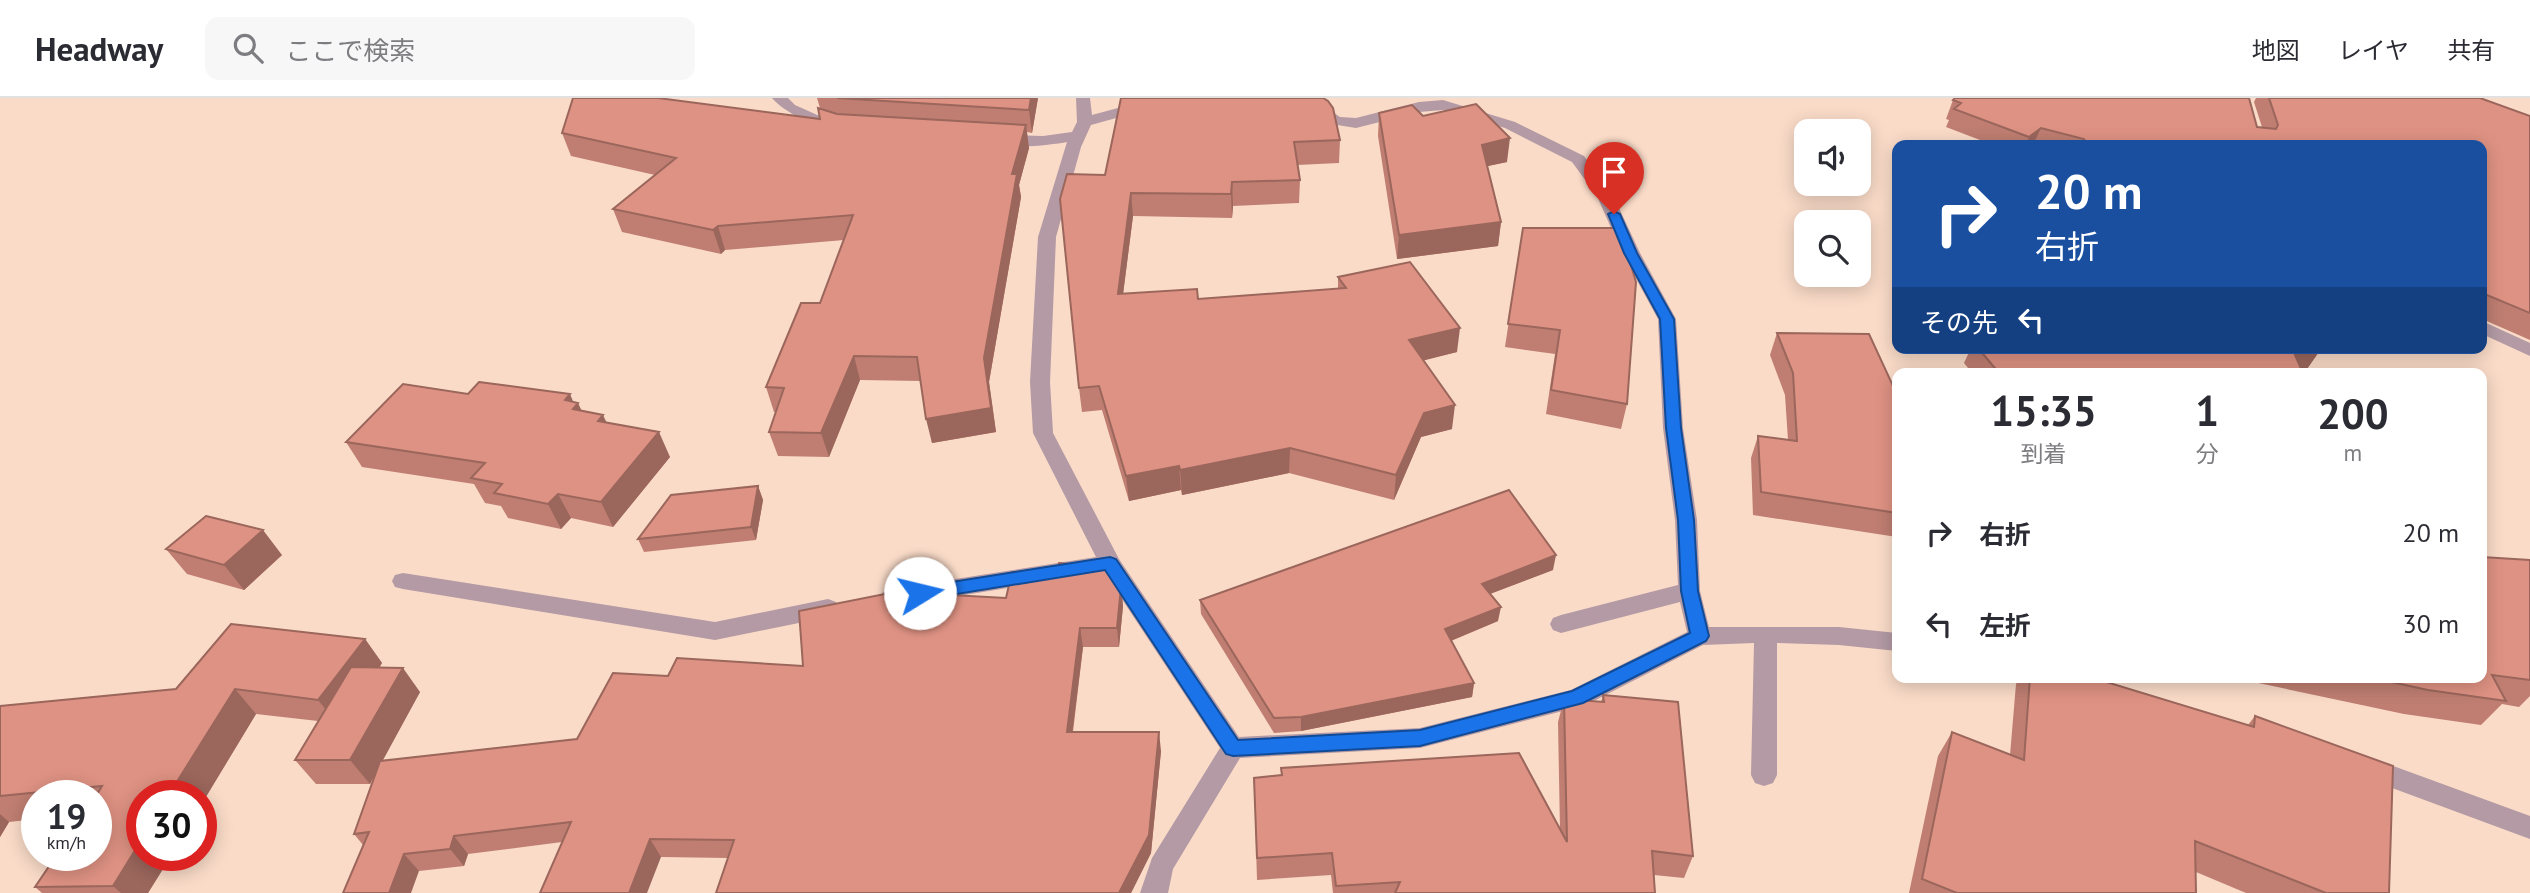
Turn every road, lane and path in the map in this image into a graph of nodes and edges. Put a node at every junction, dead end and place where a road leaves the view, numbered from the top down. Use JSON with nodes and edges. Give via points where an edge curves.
{"nodes":[{"id":1,"x":779,"y":98,"type":"edge"},
{"id":2,"x":1083,"y":98,"type":"edge"},
{"id":3,"x":1172,"y":98,"type":"edge"},
{"id":4,"x":1302,"y":98,"type":"edge"},
{"id":5,"x":1082,"y":129,"type":"junction"},
{"id":6,"x":856,"y":130,"type":"edge"},
{"id":7,"x":988,"y":139,"type":"edge"},
{"id":8,"x":2487,"y":329,"type":"edge"},
{"id":9,"x":2530,"y":350,"type":"edge"},
{"id":10,"x":1110,"y":563,"type":"junction"},
{"id":11,"x":403,"y":581,"type":"dead end"},
{"id":12,"x":1689,"y":591,"type":"junction"},
{"id":13,"x":1561,"y":624,"type":"dead end"},
{"id":14,"x":1766,"y":634,"type":"junction"},
{"id":15,"x":1700,"y":636,"type":"junction"},
{"id":16,"x":1892,"y":641,"type":"edge"},
{"id":17,"x":1233,"y":748,"type":"junction"},
{"id":18,"x":2346,"y":760,"type":"edge"},
{"id":19,"x":1765,"y":775,"type":"dead end"},
{"id":20,"x":2530,"y":828,"type":"edge"},
{"id":21,"x":1154,"y":893,"type":"edge"}],
"edges":[{"from":1,"to":6,"type":"street","via":[[820,123]]},
{"from":2,"to":5,"type":"street"},
{"from":3,"to":5,"type":"street"},
{"from":4,"to":12,"type":"street","via":[[1336,121],[1356,123],[1443,105],[1510,125],[1578,159],[1605,195],[1667,319]]},
{"from":5,"to":7,"type":"street","via":[[1044,141]]},
{"from":5,"to":10,"type":"street","via":[[1047,237],[1040,382],[1043,433]]},
{"from":8,"to":9,"type":"street"},
{"from":10,"to":11,"type":"street","via":[[715,631]]},
{"from":10,"to":17,"type":"street"},
{"from":12,"to":13,"type":"street"},
{"from":12,"to":15,"type":"street"},
{"from":14,"to":15,"type":"street"},
{"from":14,"to":16,"type":"street"},
{"from":14,"to":19,"type":"street"},
{"from":15,"to":17,"type":"street","via":[[1577,698],[1420,738]]},
{"from":17,"to":21,"type":"street","via":[[1161,866]]},
{"from":18,"to":20,"type":"street"}]}
